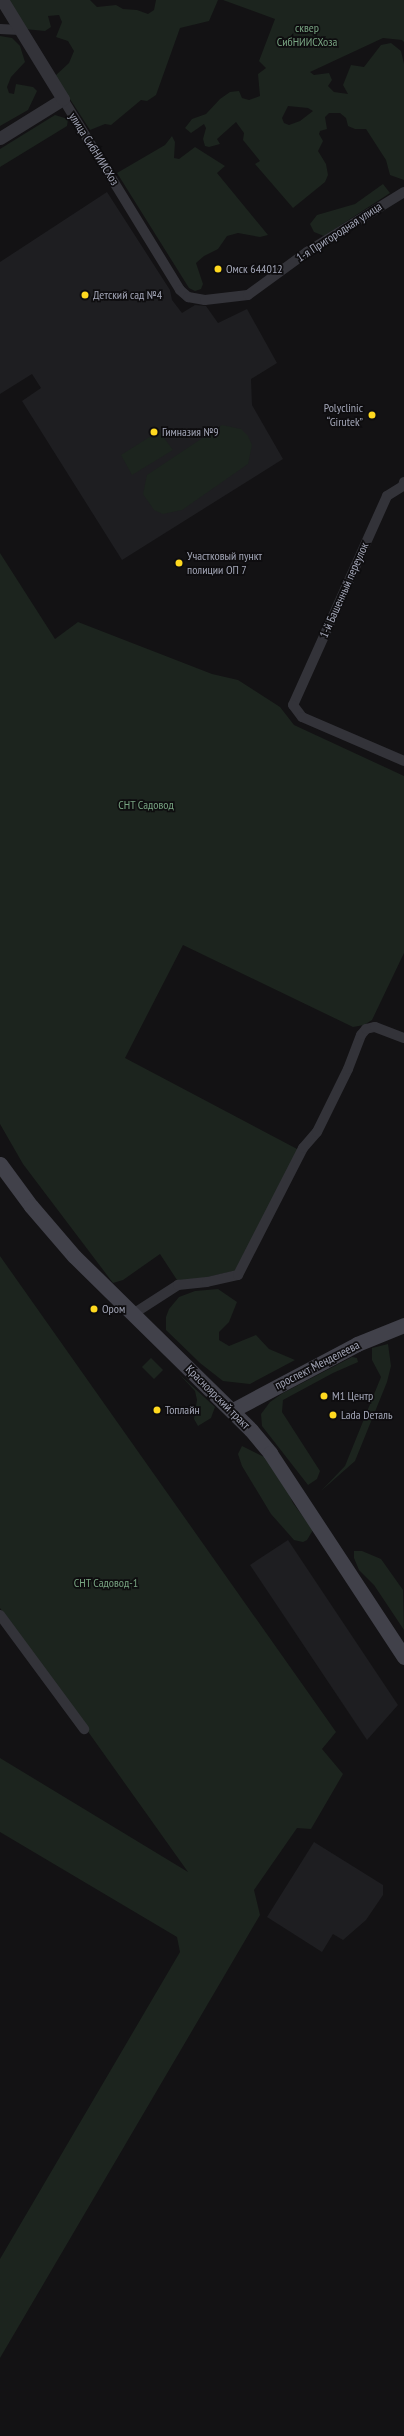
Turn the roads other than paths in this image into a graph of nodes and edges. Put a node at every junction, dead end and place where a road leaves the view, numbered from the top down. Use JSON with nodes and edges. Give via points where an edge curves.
{"nodes":[{"id":1,"x":2,"y":0,"type":"edge"},
{"id":2,"x":0,"y":29,"type":"edge"},
{"id":3,"x":20,"y":30,"type":"junction"},
{"id":4,"x":63,"y":99,"type":"junction"},
{"id":5,"x":0,"y":138,"type":"edge"},
{"id":6,"x":404,"y":192,"type":"edge"},
{"id":7,"x":188,"y":297,"type":"joint"},
{"id":8,"x":404,"y":482,"type":"edge"},
{"id":9,"x":404,"y":761,"type":"edge"},
{"id":10,"x":404,"y":1038,"type":"edge"},
{"id":11,"x":0,"y":1164,"type":"edge"},
{"id":12,"x":133,"y":1314,"type":"junction"},
{"id":13,"x":404,"y":1325,"type":"edge"},
{"id":14,"x":233,"y":1410,"type":"junction"},
{"id":15,"x":0,"y":1615,"type":"edge"},
{"id":16,"x":404,"y":1657,"type":"edge"},
{"id":17,"x":84,"y":1729,"type":"dead end"}],
"edges":[{"from":1,"to":3,"type":"street","name":"улица СибНИИСХоз"},
{"from":2,"to":3,"type":"street"},
{"from":3,"to":4,"type":"street","name":"улица СибНИИСХоз"},
{"from":4,"to":5,"type":"street"},
{"from":4,"to":7,"type":"street","name":"улица СибНИИСХоз","via":[[180,290]]},
{"from":6,"to":7,"type":"street","name":"1-я Пригородная улица","via":[[307,252],[248,295],[205,300]]},
{"from":8,"to":9,"type":"street","name":"1-й Башенный переулок","via":[[403,486],[387,496],[293,705],[302,717]]},
{"from":10,"to":12,"type":"street","via":[[375,1027],[366,1028],[361,1035],[348,1070],[317,1132],[303,1148],[238,1275],[178,1285]]},
{"from":11,"to":12,"type":"main road","name":"Красноярский тракт","via":[[51,1231]]},
{"from":12,"to":14,"type":"main road","name":"Красноярский тракт"},
{"from":13,"to":14,"type":"main road","name":"проспект Менделеева","via":[[357,1344]]},
{"from":14,"to":16,"type":"main road","name":"Красноярский тракт","via":[[270,1453]]},
{"from":15,"to":17,"type":"street"}]}
